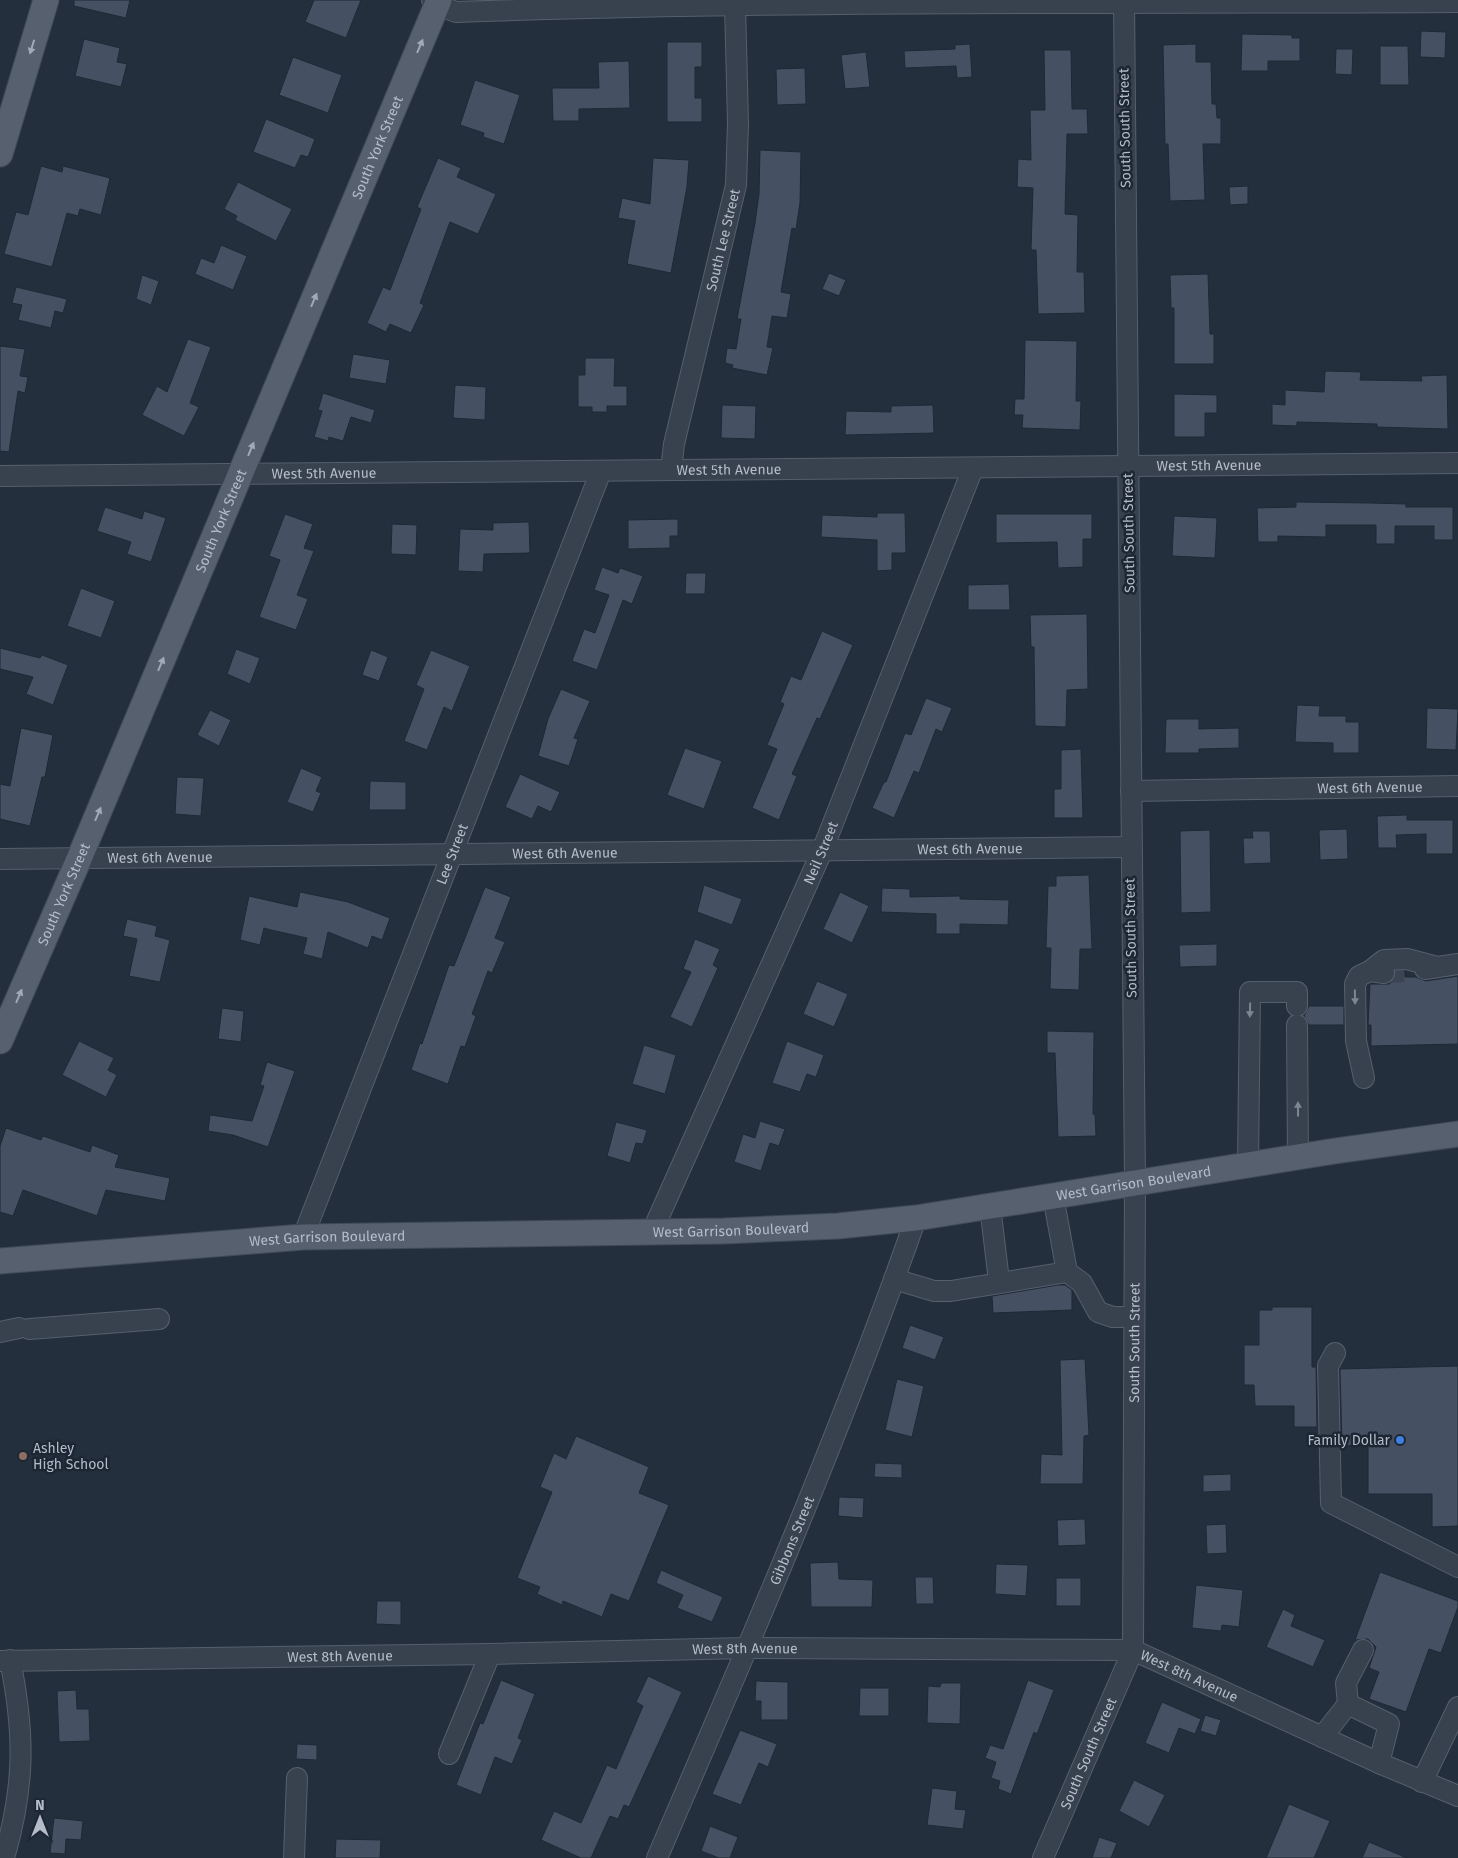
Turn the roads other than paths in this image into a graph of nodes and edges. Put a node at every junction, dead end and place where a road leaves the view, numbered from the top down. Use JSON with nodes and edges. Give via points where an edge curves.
{"nodes":[{"id":1,"x":46,"y":0,"type":"edge"},
{"id":2,"x":436,"y":2,"type":"edge"},
{"id":3,"x":1124,"y":2,"type":"edge"},
{"id":4,"x":1458,"y":2,"type":"edge"},
{"id":5,"x":735,"y":4,"type":"junction"},
{"id":6,"x":6,"y":114,"type":"edge"},
{"id":7,"x":0,"y":154,"type":"edge"},
{"id":8,"x":1458,"y":464,"type":"edge"},
{"id":9,"x":1128,"y":466,"type":"junction"},
{"id":10,"x":973,"y":468,"type":"junction"},
{"id":11,"x":671,"y":470,"type":"junction"},
{"id":12,"x":601,"y":471,"type":"junction"},
{"id":13,"x":240,"y":474,"type":"junction"},
{"id":14,"x":0,"y":476,"type":"edge"},
{"id":15,"x":1458,"y":786,"type":"edge"},
{"id":16,"x":1131,"y":791,"type":"junction"},
{"id":17,"x":1130,"y":847,"type":"junction"},
{"id":18,"x":822,"y":850,"type":"junction"},
{"id":19,"x":452,"y":854,"type":"junction"},
{"id":20,"x":79,"y":858,"type":"junction"},
{"id":21,"x":0,"y":859,"type":"edge"},
{"id":22,"x":1458,"y":964,"type":"edge"},
{"id":23,"x":1437,"y":967,"type":"junction"},
{"id":24,"x":1405,"y":972,"type":"tunnel mouth"},
{"id":25,"x":0,"y":1041,"type":"edge"},
{"id":26,"x":1364,"y":1078,"type":"dead end"},
{"id":27,"x":1458,"y":1134,"type":"edge"},
{"id":28,"x":1298,"y":1158,"type":"junction"},
{"id":29,"x":1248,"y":1166,"type":"junction"},
{"id":30,"x":1135,"y":1183,"type":"junction"},
{"id":31,"x":1053,"y":1196,"type":"junction"},
{"id":32,"x":990,"y":1206,"type":"junction"},
{"id":33,"x":916,"y":1218,"type":"junction"},
{"id":34,"x":652,"y":1232,"type":"junction"},
{"id":35,"x":303,"y":1237,"type":"junction"},
{"id":36,"x":0,"y":1261,"type":"edge"},
{"id":37,"x":1067,"y":1272,"type":"junction"},
{"id":38,"x":894,"y":1279,"type":"junction"},
{"id":39,"x":999,"y":1281,"type":"junction"},
{"id":40,"x":1134,"y":1317,"type":"junction"},
{"id":41,"x":159,"y":1319,"type":"dead end"},
{"id":42,"x":16,"y":1330,"type":"edge"},
{"id":43,"x":1335,"y":1353,"type":"dead end"},
{"id":44,"x":1458,"y":1567,"type":"edge"},
{"id":45,"x":748,"y":1648,"type":"junction"},
{"id":46,"x":1133,"y":1650,"type":"junction"},
{"id":47,"x":1363,"y":1650,"type":"dead end"},
{"id":48,"x":490,"y":1654,"type":"junction"},
{"id":49,"x":5,"y":1661,"type":"edge"},
{"id":50,"x":1348,"y":1704,"type":"junction"},
{"id":51,"x":1458,"y":1706,"type":"edge"},
{"id":52,"x":1322,"y":1737,"type":"junction"},
{"id":53,"x":449,"y":1754,"type":"dead end"},
{"id":54,"x":1379,"y":1763,"type":"junction"},
{"id":55,"x":296,"y":1778,"type":"dead end"},
{"id":56,"x":1422,"y":1782,"type":"junction"},
{"id":57,"x":1458,"y":1796,"type":"edge"},
{"id":58,"x":4,"y":1858,"type":"edge"},
{"id":59,"x":294,"y":1858,"type":"edge"},
{"id":60,"x":657,"y":1858,"type":"edge"},
{"id":61,"x":1043,"y":1858,"type":"edge"}],
"edges":[{"from":1,"to":6,"type":"main road","one_way":true},
{"from":2,"to":5,"type":"street","via":[[456,12]]},
{"from":13,"to":2,"type":"main road","name":"South York Street","one_way":true},
{"from":3,"to":4,"type":"street"},
{"from":3,"to":5,"type":"street"},
{"from":3,"to":9,"type":"street","name":"South South Street"},
{"from":5,"to":11,"type":"street","name":"South Lee Street","via":[[736,185],[674,444]]},
{"from":6,"to":7,"type":"main road"},
{"from":8,"to":9,"type":"street","name":"West 5th Avenue"},
{"from":9,"to":10,"type":"street","name":"West 5th Avenue"},
{"from":9,"to":16,"type":"street","name":"South South Street"},
{"from":10,"to":11,"type":"street","name":"West 5th Avenue"},
{"from":10,"to":18,"type":"street","name":"Neil Street"},
{"from":11,"to":12,"type":"street","name":"West 5th Avenue"},
{"from":12,"to":13,"type":"street","name":"West 5th Avenue"},
{"from":12,"to":19,"type":"street","name":"Lee Street"},
{"from":13,"to":14,"type":"street","name":"West 5th Avenue"},
{"from":20,"to":13,"type":"main road","name":"South York Street","one_way":true},
{"from":15,"to":16,"type":"street","name":"West 6th Avenue"},
{"from":16,"to":17,"type":"street","name":"South South Street"},
{"from":17,"to":18,"type":"street","name":"West 6th Avenue"},
{"from":17,"to":30,"type":"street","name":"South South Street"},
{"from":18,"to":19,"type":"street","name":"West 6th Avenue"},
{"from":18,"to":34,"type":"street","name":"Neil Street"},
{"from":19,"to":20,"type":"street","name":"West 6th Avenue"},
{"from":19,"to":35,"type":"street","name":"Lee Street"},
{"from":20,"to":21,"type":"street","name":"West 6th Avenue"},
{"from":25,"to":20,"type":"main road","name":"South York Street","one_way":true},
{"from":22,"to":23,"type":"street"},
{"from":23,"to":24,"type":"street"},
{"from":23,"to":26,"type":"street","one_way":true,"via":[[1407,959],[1384,960],[1377,972],[1359,976],[1354,984],[1356,1041]]},
{"from":27,"to":28,"type":"main road","name":"West Garrison Boulevard"},
{"from":28,"to":29,"type":"main road","name":"West Garrison Boulevard"},
{"from":28,"to":29,"type":"street","one_way":true,"via":[[1298,992],[1250,992]]},
{"from":29,"to":30,"type":"main road","name":"West Garrison Boulevard"},
{"from":30,"to":31,"type":"main road","name":"West Garrison Boulevard"},
{"from":30,"to":40,"type":"street","name":"South South Street"},
{"from":31,"to":32,"type":"main road","name":"West Garrison Boulevard"},
{"from":31,"to":37,"type":"street"},
{"from":32,"to":33,"type":"main road","name":"West Garrison Boulevard"},
{"from":32,"to":39,"type":"street"},
{"from":33,"to":34,"type":"main road","name":"West Garrison Boulevard","via":[[800,1229]]},
{"from":33,"to":38,"type":"street","name":"Gibbons Street"},
{"from":34,"to":35,"type":"main road","name":"West Garrison Boulevard"},
{"from":35,"to":36,"type":"main road","name":"West Garrison Boulevard"},
{"from":37,"to":39,"type":"street"},
{"from":37,"to":40,"type":"street","via":[[1082,1282],[1098,1312],[1113,1317]]},
{"from":38,"to":39,"type":"street","via":[[934,1291]]},
{"from":38,"to":45,"type":"street","name":"Gibbons Street"},
{"from":40,"to":46,"type":"street","name":"South South Street"},
{"from":41,"to":42,"type":"street"},
{"from":43,"to":44,"type":"street","via":[[1328,1366],[1332,1502]]},
{"from":45,"to":46,"type":"street","name":"West 8th Avenue"},
{"from":45,"to":48,"type":"street","name":"West 8th Avenue"},
{"from":45,"to":60,"type":"street","name":"Gibbons Street"},
{"from":46,"to":52,"type":"street","name":"West 8th Avenue"},
{"from":46,"to":61,"type":"street","name":"South South Street"},
{"from":47,"to":50,"type":"street","via":[[1346,1683]]},
{"from":48,"to":49,"type":"street","name":"West 8th Avenue"},
{"from":48,"to":53,"type":"street"},
{"from":49,"to":58,"type":"street","via":[[18,1702],[22,1769],[14,1822]]},
{"from":50,"to":52,"type":"street"},
{"from":50,"to":54,"type":"street","via":[[1389,1724]]},
{"from":51,"to":56,"type":"street"},
{"from":52,"to":54,"type":"street","name":"West 8th Avenue"},
{"from":54,"to":56,"type":"street","name":"West 8th Avenue"},
{"from":55,"to":59,"type":"street"},
{"from":56,"to":57,"type":"street","name":"West 8th Avenue"}]}
